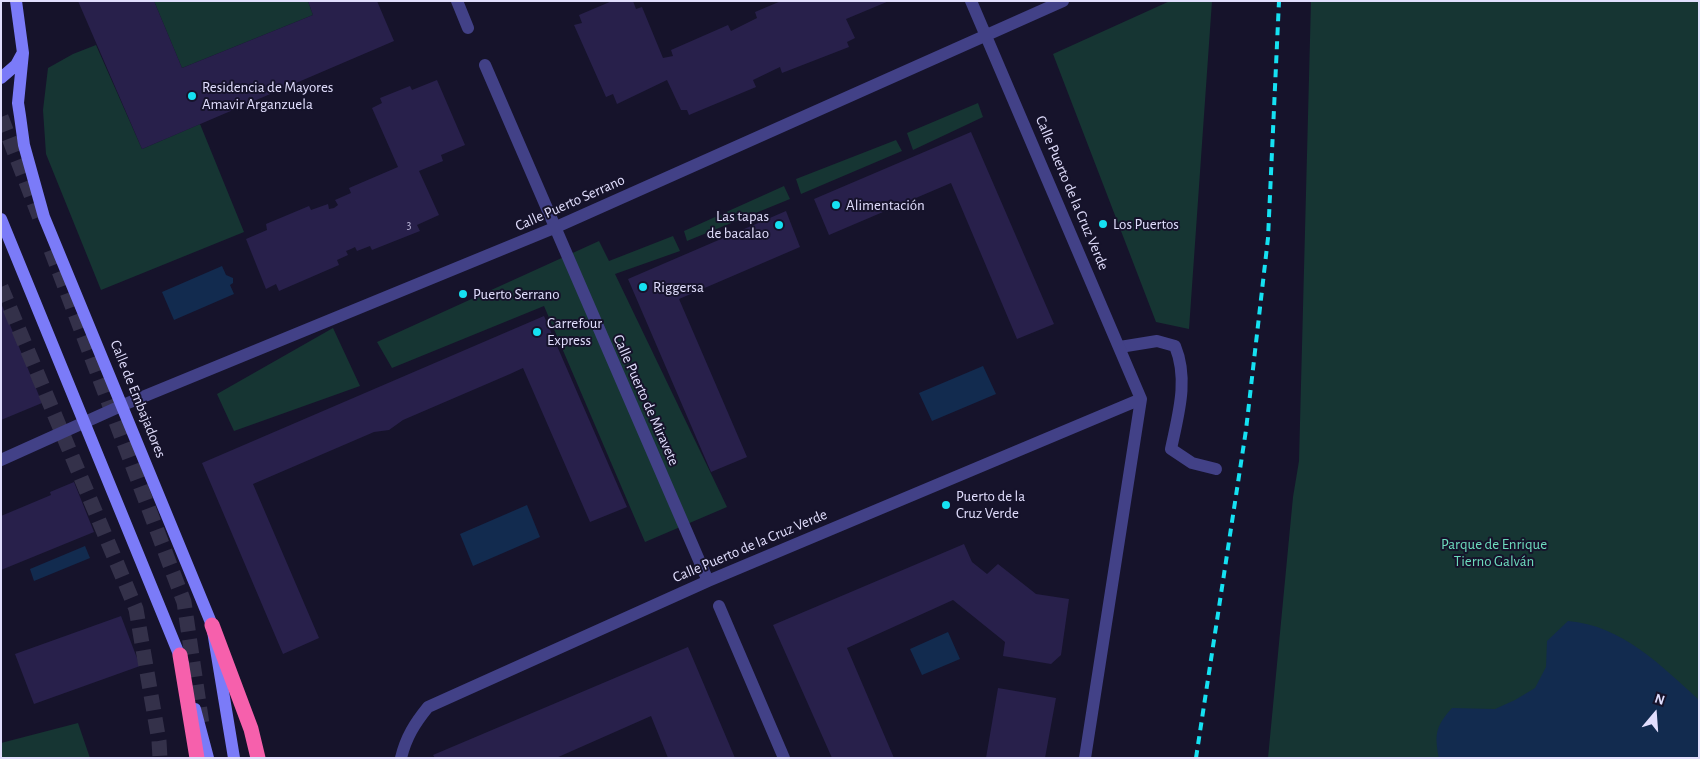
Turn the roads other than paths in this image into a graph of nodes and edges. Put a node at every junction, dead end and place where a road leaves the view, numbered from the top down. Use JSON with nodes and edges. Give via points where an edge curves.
{"nodes":[{"id":1,"x":16,"y":1,"type":"edge"},
{"id":2,"x":457,"y":1,"type":"edge"},
{"id":3,"x":971,"y":1,"type":"edge"},
{"id":4,"x":1063,"y":1,"type":"edge"},
{"id":5,"x":468,"y":28,"type":"dead end"},
{"id":6,"x":986,"y":35,"type":"junction"},
{"id":7,"x":23,"y":53,"type":"junction"},
{"id":8,"x":485,"y":65,"type":"dead end"},
{"id":9,"x":1,"y":78,"type":"edge"},
{"id":10,"x":1,"y":219,"type":"edge"},
{"id":11,"x":554,"y":228,"type":"junction"},
{"id":12,"x":1120,"y":346,"type":"junction"},
{"id":13,"x":1141,"y":399,"type":"junction"},
{"id":14,"x":123,"y":405,"type":"junction"},
{"id":15,"x":85,"y":424,"type":"junction"},
{"id":16,"x":1,"y":460,"type":"edge"},
{"id":17,"x":1216,"y":469,"type":"dead end"},
{"id":18,"x":708,"y":582,"type":"junction"},
{"id":19,"x":719,"y":606,"type":"dead end"},
{"id":20,"x":212,"y":625,"type":"junction"},
{"id":21,"x":180,"y":655,"type":"junction"},
{"id":22,"x":197,"y":758,"type":"edge"},
{"id":23,"x":208,"y":758,"type":"edge"},
{"id":24,"x":234,"y":758,"type":"edge"},
{"id":25,"x":258,"y":758,"type":"edge"},
{"id":26,"x":401,"y":758,"type":"edge"},
{"id":27,"x":784,"y":758,"type":"edge"},
{"id":28,"x":1085,"y":758,"type":"edge"}],
"edges":[{"from":1,"to":7,"type":"main road","name":"Calle de Embajadores"},
{"from":2,"to":5,"type":"street"},
{"from":3,"to":6,"type":"street","name":"Calle Puerto de la Cruz Verde"},
{"from":4,"to":6,"type":"street","name":"Calle Puerto Serrano"},
{"from":6,"to":11,"type":"street","name":"Calle Puerto Serrano"},
{"from":6,"to":12,"type":"street","name":"Calle Puerto de la Cruz Verde"},
{"from":7,"to":9,"type":"main road","via":[[16,65]]},
{"from":7,"to":14,"type":"main road","name":"Calle de Embajadores","via":[[18,103],[24,145],[44,217]]},
{"from":8,"to":11,"type":"street","name":"Calle Puerto de Miravete"},
{"from":10,"to":15,"type":"main road"},
{"from":11,"to":14,"type":"street","name":"Calle Puerto Serrano"},
{"from":11,"to":18,"type":"street","name":"Calle Puerto de Miravete"},
{"from":12,"to":13,"type":"street","name":"Calle Puerto de la Cruz Verde"},
{"from":12,"to":17,"type":"street","via":[[1157,341],[1175,346],[1183,390],[1171,449],[1192,463]]},
{"from":13,"to":18,"type":"street","name":"Calle Puerto de la Cruz Verde"},
{"from":13,"to":28,"type":"street"},
{"from":14,"to":15,"type":"street","name":"Calle Puerto Serrano"},
{"from":14,"to":20,"type":"main road","name":"Calle de Embajadores"},
{"from":15,"to":16,"type":"street"},
{"from":15,"to":21,"type":"main road"},
{"from":18,"to":26,"type":"street","name":"Calle Puerto de la Cruz Verde","via":[[428,706],[412,726]]},
{"from":19,"to":27,"type":"street"},
{"from":20,"to":24,"type":"main road","name":"Calle de Embajadores"},
{"from":20,"to":25,"type":"highway","via":[[251,729]]},
{"from":21,"to":22,"type":"highway"},
{"from":21,"to":23,"type":"main road"}]}
